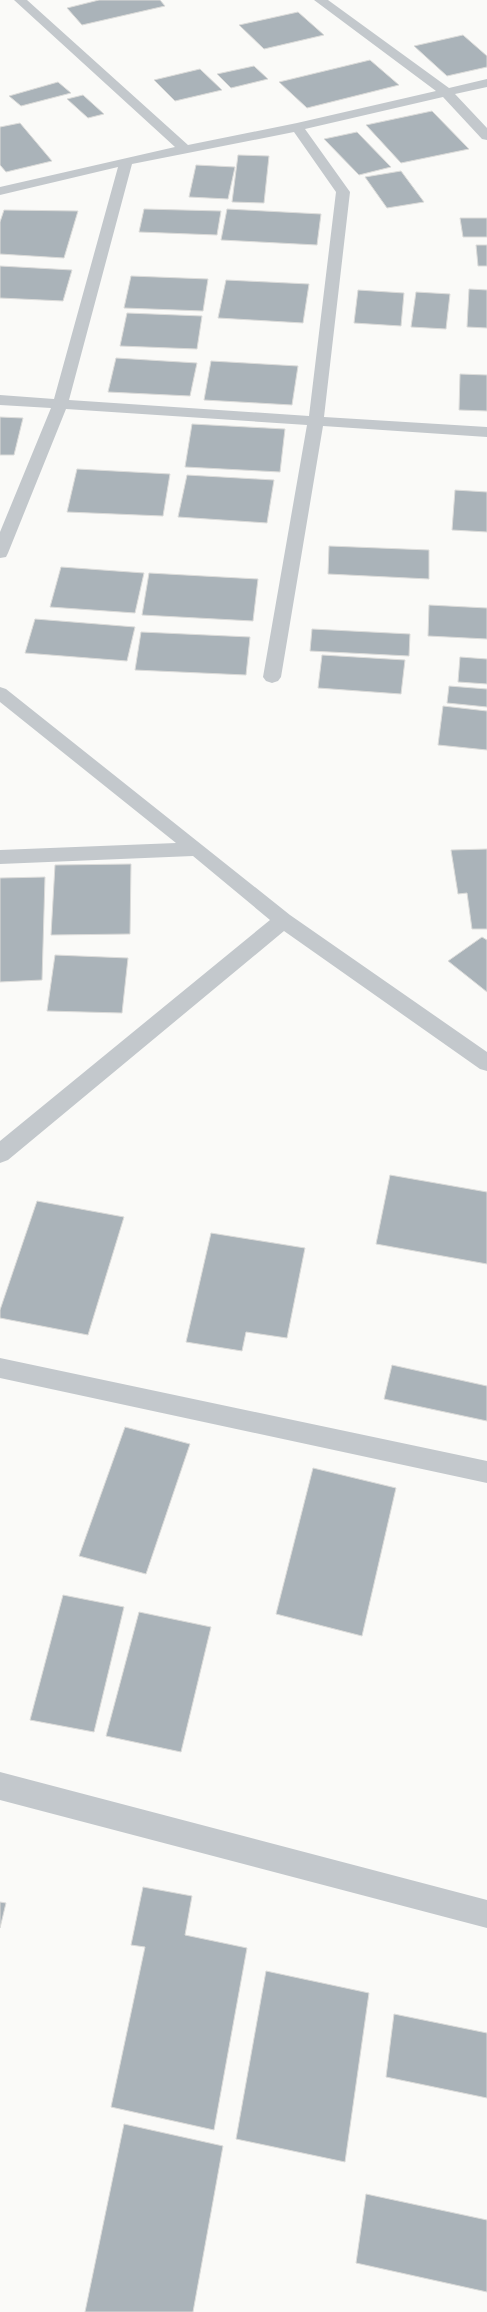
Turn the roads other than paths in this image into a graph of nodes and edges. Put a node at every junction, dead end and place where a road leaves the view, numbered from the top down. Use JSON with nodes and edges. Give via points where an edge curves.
{"nodes":[{"id":1,"x":20,"y":0,"type":"edge"},
{"id":2,"x":320,"y":0,"type":"edge"},
{"id":3,"x":487,"y":83,"type":"edge"},
{"id":4,"x":446,"y":92,"type":"junction"},
{"id":5,"x":297,"y":127,"type":"junction"},
{"id":6,"x":487,"y":136,"type":"edge"},
{"id":7,"x":185,"y":149,"type":"junction"},
{"id":8,"x":126,"y":161,"type":"junction"},
{"id":9,"x":0,"y":191,"type":"edge"},
{"id":10,"x":0,"y":400,"type":"edge"},
{"id":11,"x":60,"y":405,"type":"junction"},
{"id":12,"x":316,"y":421,"type":"junction"},
{"id":13,"x":487,"y":432,"type":"edge"},
{"id":14,"x":0,"y":553,"type":"edge"},
{"id":15,"x":272,"y":677,"type":"dead end"},
{"id":16,"x":0,"y":693,"type":"edge"},
{"id":17,"x":197,"y":849,"type":"junction"},
{"id":18,"x":0,"y":857,"type":"edge"},
{"id":19,"x":283,"y":920,"type":"junction"},
{"id":20,"x":487,"y":1063,"type":"edge"},
{"id":21,"x":9,"y":1138,"type":"edge"},
{"id":22,"x":0,"y":1154,"type":"edge"},
{"id":23,"x":0,"y":1368,"type":"edge"},
{"id":24,"x":487,"y":1472,"type":"edge"},
{"id":25,"x":0,"y":1786,"type":"edge"},
{"id":26,"x":487,"y":1914,"type":"edge"}],
"edges":[{"from":1,"to":7,"type":"street"},
{"from":2,"to":4,"type":"street"},
{"from":3,"to":4,"type":"street"},
{"from":4,"to":5,"type":"street"},
{"from":4,"to":6,"type":"street"},
{"from":5,"to":7,"type":"street"},
{"from":5,"to":12,"type":"street","via":[[343,192]]},
{"from":7,"to":8,"type":"street"},
{"from":8,"to":9,"type":"street"},
{"from":8,"to":11,"type":"street"},
{"from":10,"to":11,"type":"street"},
{"from":11,"to":12,"type":"street"},
{"from":11,"to":14,"type":"street"},
{"from":12,"to":13,"type":"street"},
{"from":12,"to":15,"type":"street"},
{"from":16,"to":17,"type":"street"},
{"from":17,"to":18,"type":"street"},
{"from":17,"to":19,"type":"street"},
{"from":19,"to":20,"type":"street"},
{"from":19,"to":21,"type":"street"},
{"from":21,"to":22,"type":"street"},
{"from":23,"to":24,"type":"street"},
{"from":25,"to":26,"type":"street"}]}
